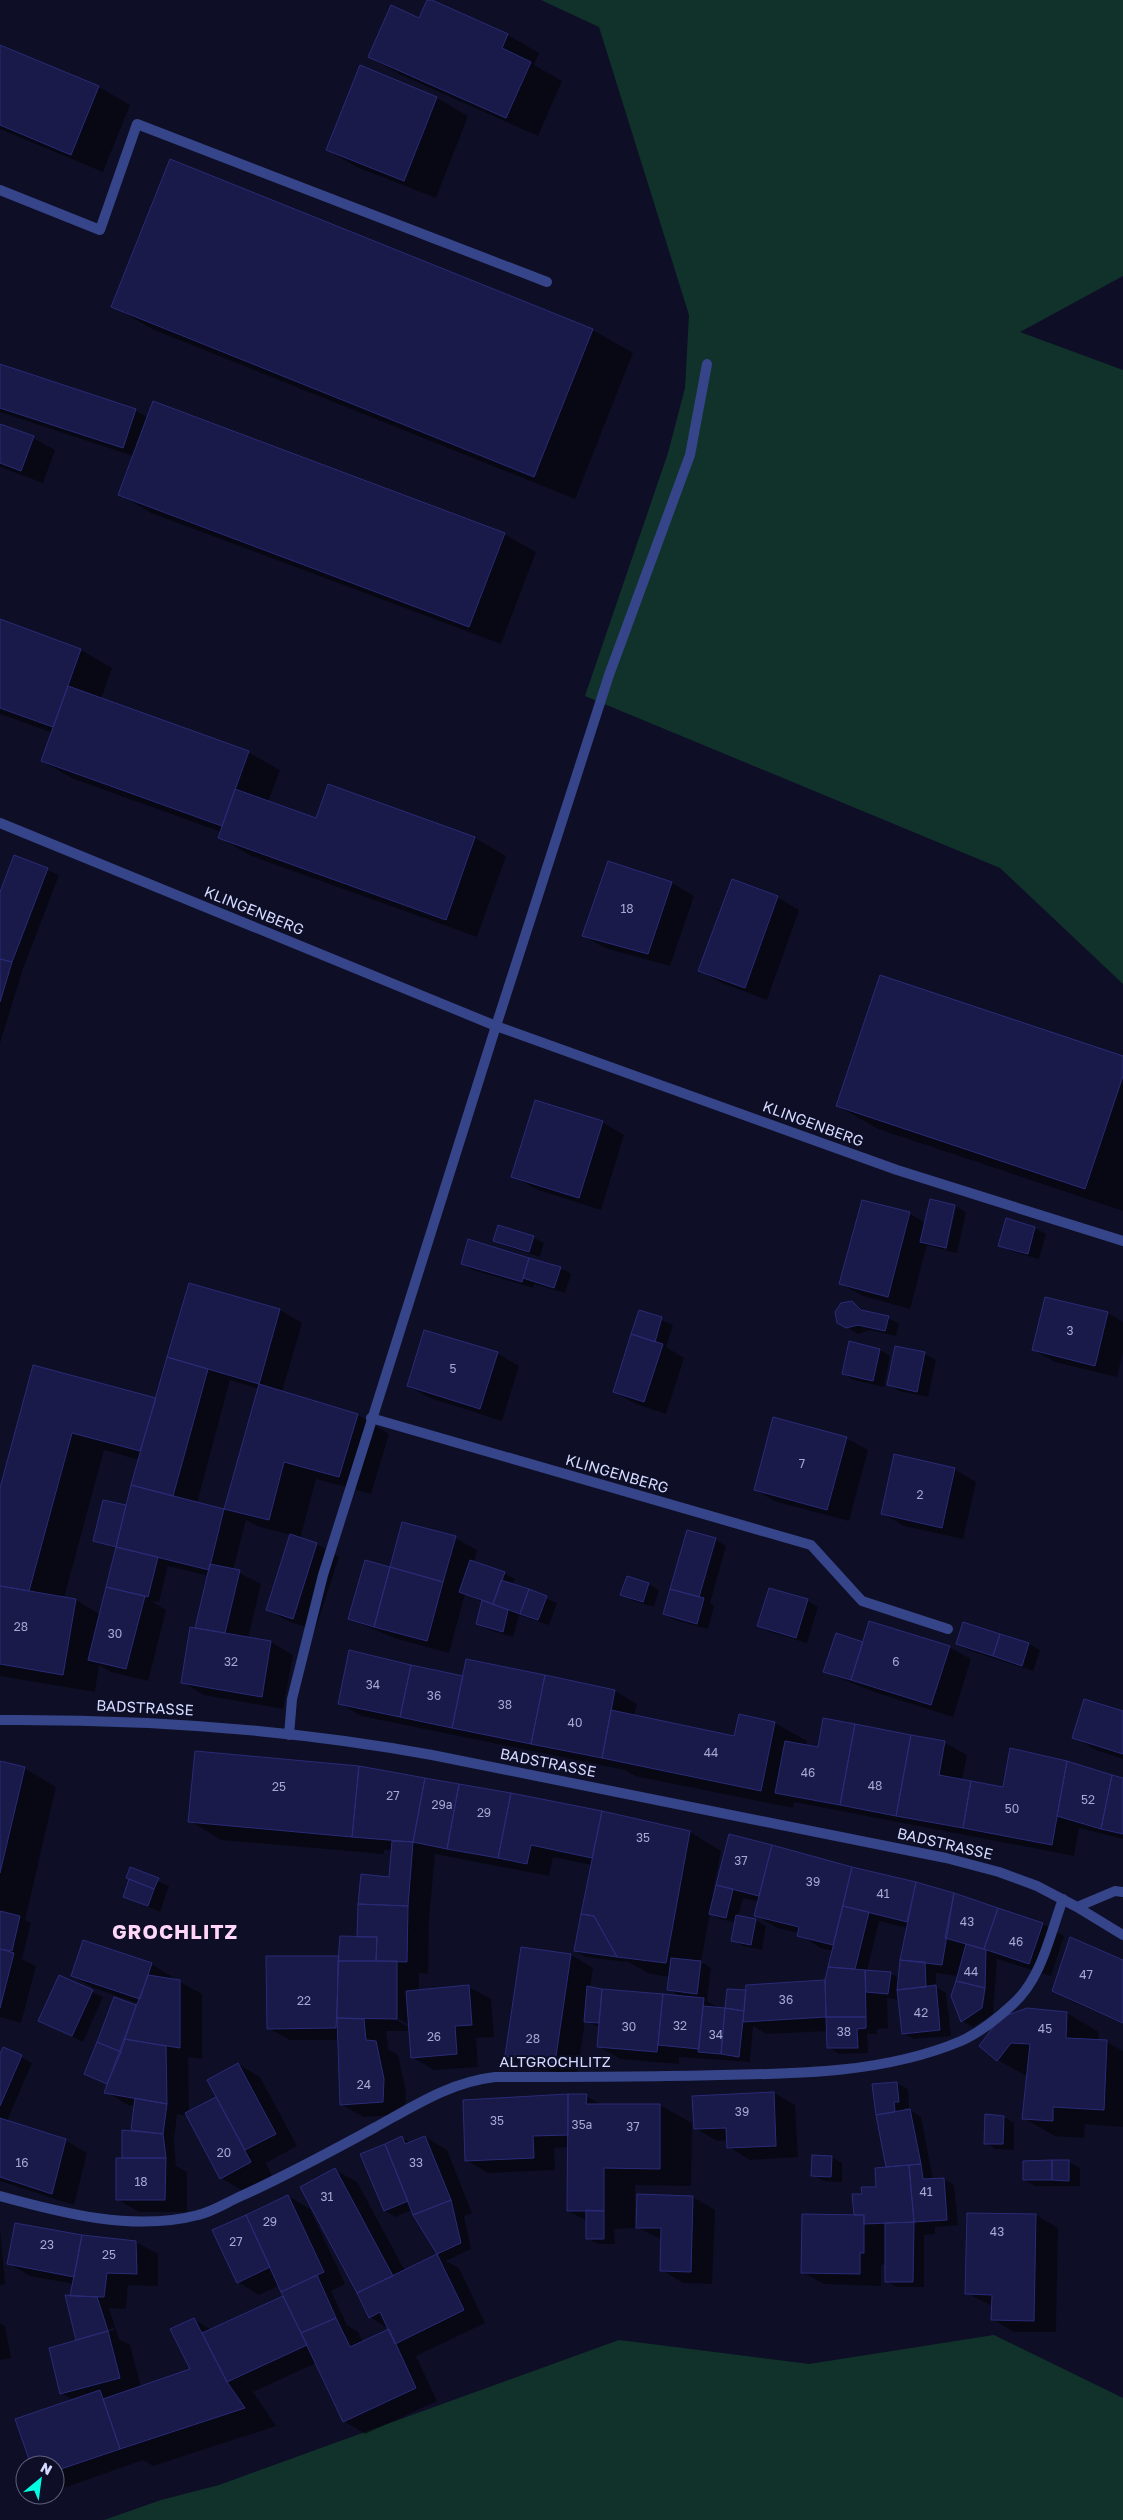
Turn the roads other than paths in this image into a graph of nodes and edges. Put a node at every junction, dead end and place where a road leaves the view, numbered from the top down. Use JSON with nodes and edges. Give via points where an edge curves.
{"nodes":[{"id":1,"x":0,"y":190,"type":"edge"},
{"id":2,"x":547,"y":282,"type":"dead end"},
{"id":3,"x":707,"y":364,"type":"dead end"},
{"id":4,"x":0,"y":823,"type":"edge"},
{"id":5,"x":496,"y":1026,"type":"junction"},
{"id":6,"x":1123,"y":1241,"type":"edge"},
{"id":7,"x":371,"y":1418,"type":"junction"},
{"id":8,"x":948,"y":1629,"type":"dead end"},
{"id":9,"x":0,"y":1720,"type":"edge"},
{"id":10,"x":289,"y":1735,"type":"junction"},
{"id":11,"x":1123,"y":1892,"type":"edge"},
{"id":12,"x":1063,"y":1899,"type":"junction"},
{"id":13,"x":1077,"y":1907,"type":"junction"},
{"id":14,"x":1123,"y":1936,"type":"edge"},
{"id":15,"x":0,"y":2196,"type":"edge"}],
"edges":[{"from":1,"to":2,"type":"street","via":[[100,230],[137,124]]},
{"from":3,"to":5,"type":"street","via":[[690,455],[609,676]]},
{"from":4,"to":5,"type":"street","name":"KLINGENBERG"},
{"from":5,"to":6,"type":"street","name":"KLINGENBERG","via":[[896,1170]]},
{"from":5,"to":7,"type":"street"},
{"from":7,"to":8,"type":"street","name":"KLINGENBERG","via":[[811,1545],[862,1601]]},
{"from":7,"to":10,"type":"street","via":[[323,1575],[292,1699]]},
{"from":9,"to":10,"type":"street","name":"BADSTRASSE","via":[[120,1720]]},
{"from":10,"to":12,"type":"street","name":"BADSTRASSE","via":[[423,1754],[946,1858],[1013,1877]]},
{"from":11,"to":13,"type":"street","via":[[1116,1890]]},
{"from":12,"to":13,"type":"street","name":"BADSTRASSE"},
{"from":12,"to":15,"type":"street","name":"ALTGROCHLITZ","via":[[1036,1974],[1026,1990],[1014,2004],[984,2026],[963,2040],[940,2048],[839,2070],[787,2074],[495,2077],[471,2080],[429,2098],[281,2178],[199,2215],[177,2219],[151,2221],[70,2214]]},
{"from":13,"to":14,"type":"street","name":"BADSTRASSE"}]}
